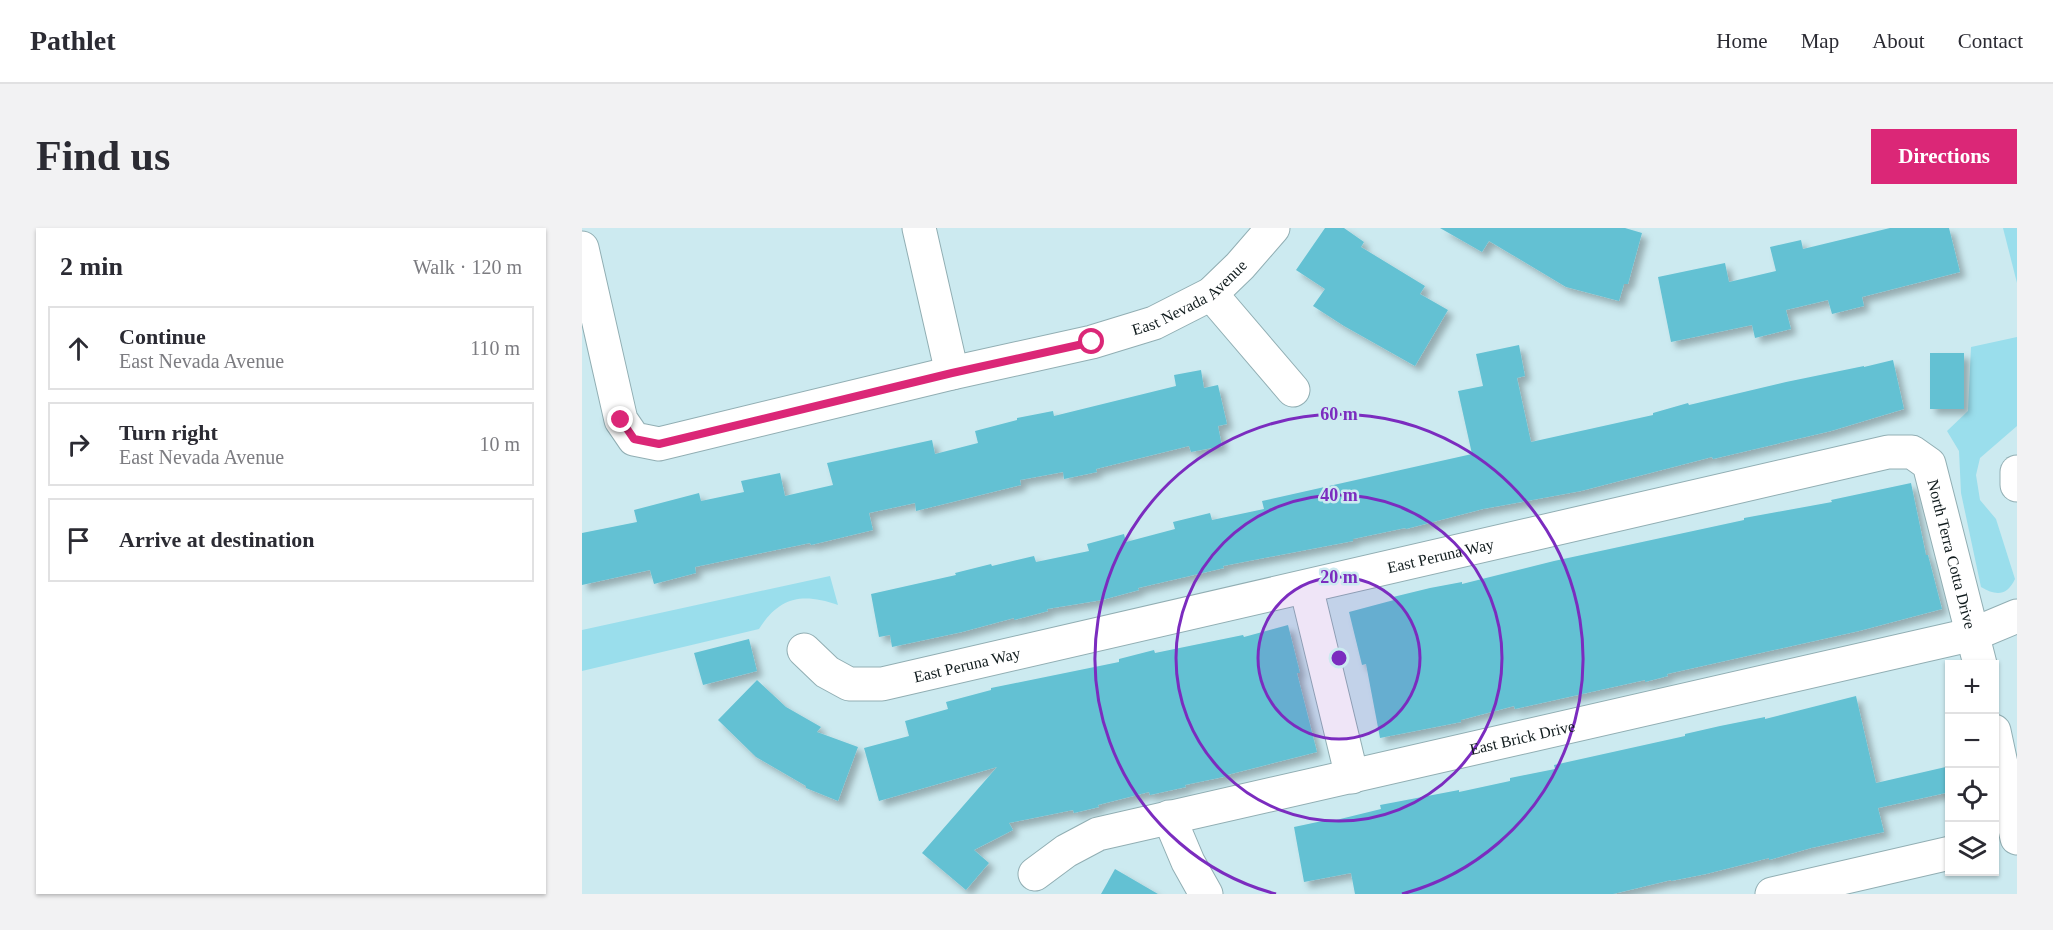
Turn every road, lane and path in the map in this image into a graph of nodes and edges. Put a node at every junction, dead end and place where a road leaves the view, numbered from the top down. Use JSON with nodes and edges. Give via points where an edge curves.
{"nodes":[{"id":1,"x":919,"y":228,"type":"edge"},
{"id":2,"x":1273,"y":228,"type":"edge"},
{"id":3,"x":582,"y":248,"type":"edge"},
{"id":4,"x":1211,"y":294,"type":"junction"},
{"id":5,"x":952,"y":373,"type":"junction"},
{"id":6,"x":1293,"y":390,"type":"dead end"},
{"id":7,"x":1912,"y":452,"type":"joint"},
{"id":8,"x":2017,"y":472,"type":"edge"},
{"id":9,"x":2017,"y":485,"type":"edge"},
{"id":10,"x":1306,"y":587,"type":"junction"},
{"id":11,"x":2017,"y":616,"type":"edge"},
{"id":12,"x":1977,"y":649,"type":"edge"},
{"id":13,"x":804,"y":650,"type":"dead end"},
{"id":14,"x":1999,"y":750,"type":"edge"},
{"id":15,"x":1352,"y":777,"type":"junction"},
{"id":16,"x":1169,"y":818,"type":"junction"},
{"id":17,"x":2017,"y":838,"type":"edge"},
{"id":18,"x":1999,"y":842,"type":"edge"},
{"id":19,"x":1945,"y":854,"type":"edge"},
{"id":20,"x":1035,"y":874,"type":"dead end"},
{"id":21,"x":1206,"y":894,"type":"edge"},
{"id":22,"x":1772,"y":894,"type":"edge"}],
"edges":[{"from":1,"to":5,"type":"street"},
{"from":2,"to":4,"type":"street","name":"East Nevada Avenue"},
{"from":3,"to":5,"type":"street","name":"East Nevada Avenue","via":[[621,420],[634,439],[659,444]]},
{"from":4,"to":5,"type":"street","name":"East Nevada Avenue","via":[[1154,322],[1092,342]]},
{"from":4,"to":6,"type":"street"},
{"from":7,"to":10,"type":"street","name":"East Peruna Way","via":[[1888,452]]},
{"from":7,"to":12,"type":"street","name":"North Terra Cotta Drive","via":[[1929,464]]},
{"from":8,"to":9,"type":"street"},
{"from":10,"to":13,"type":"street","name":"East Peruna Way","via":[[882,684],[849,684],[827,672]]},
{"from":10,"to":15,"type":"street"},
{"from":11,"to":12,"type":"street","name":"East Brick Drive"},
{"from":12,"to":15,"type":"street","name":"East Brick Drive"},
{"from":14,"to":17,"type":"street"},
{"from":15,"to":16,"type":"street","name":"East Brick Drive"},
{"from":16,"to":20,"type":"street","name":"East Brick Drive","via":[[1098,834]]},
{"from":16,"to":21,"type":"street"},
{"from":17,"to":18,"type":"street"},
{"from":19,"to":22,"type":"street"}]}
